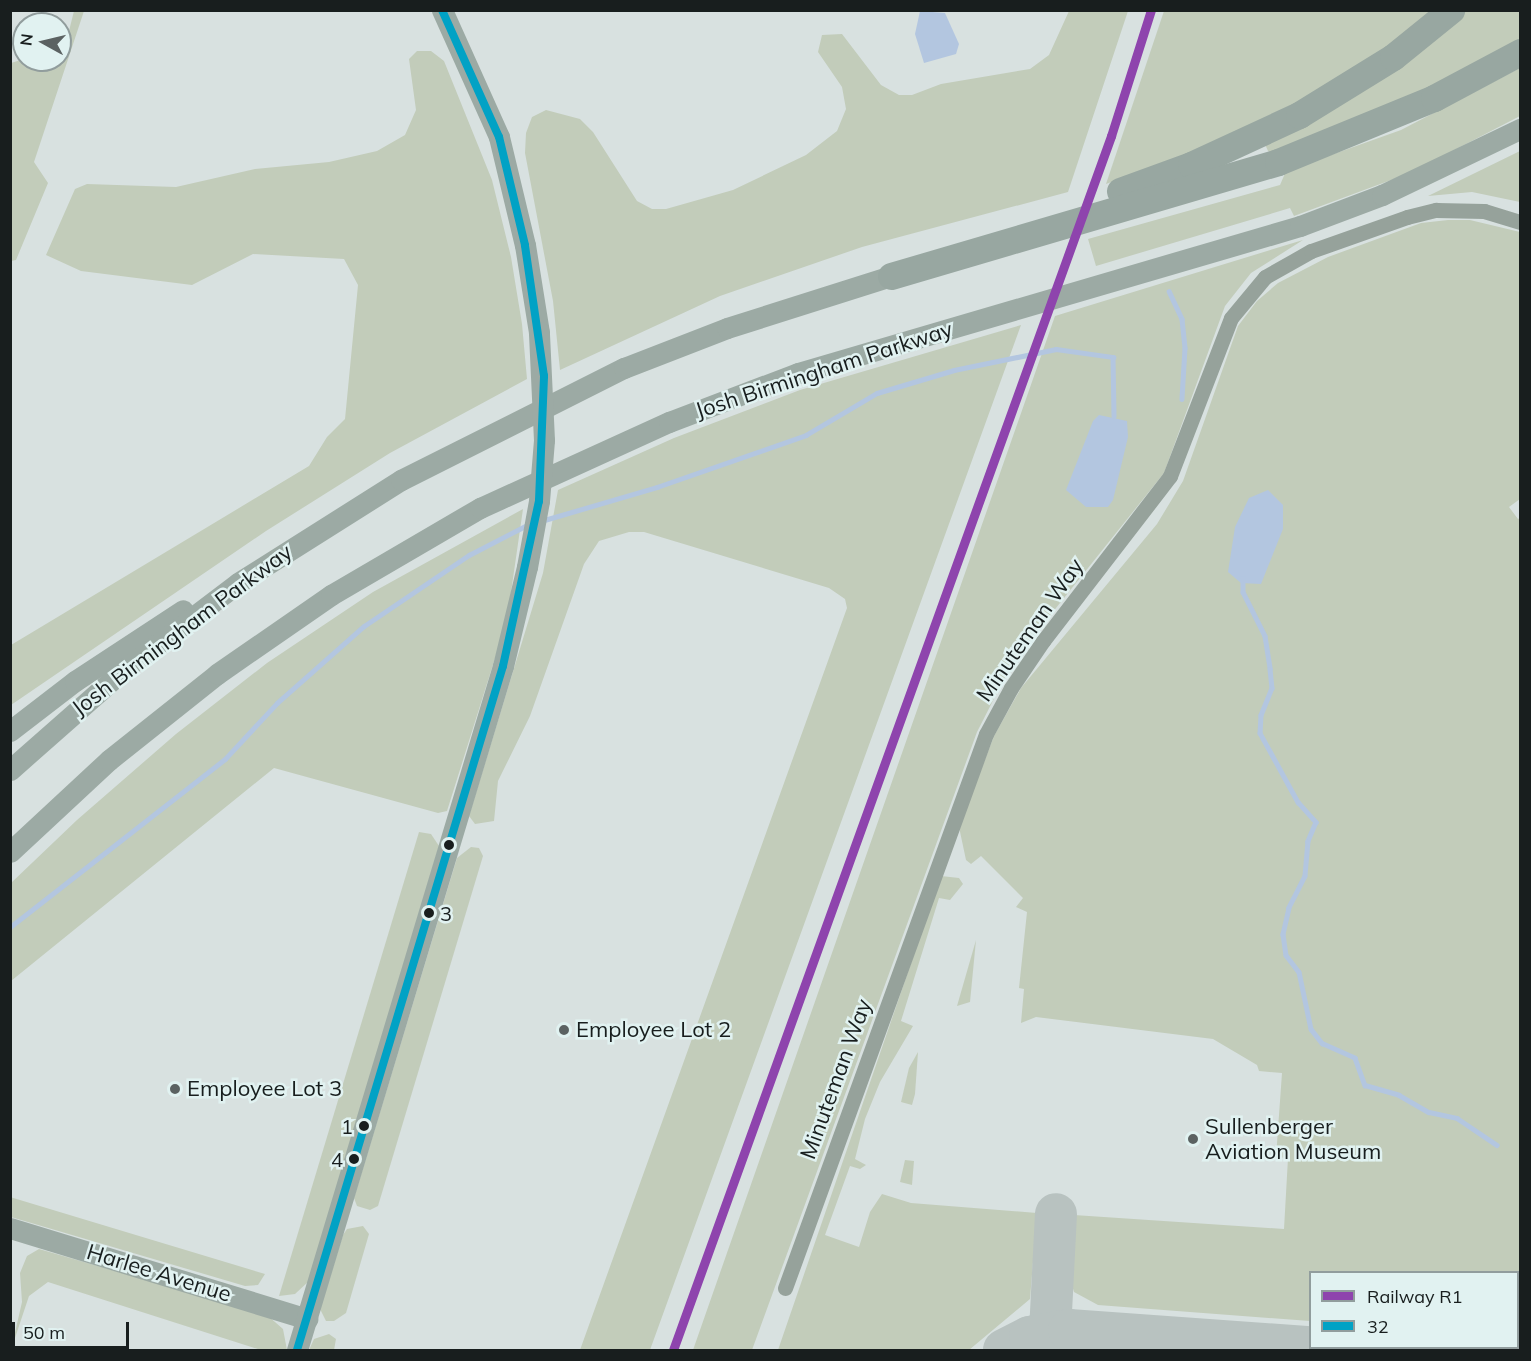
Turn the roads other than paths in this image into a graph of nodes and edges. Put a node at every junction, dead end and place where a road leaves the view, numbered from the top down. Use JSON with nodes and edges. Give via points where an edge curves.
{"nodes":[{"id":1,"x":442,"y":10,"type":"edge"},
{"id":2,"x":1451,"y":10,"type":"edge"},
{"id":3,"x":1521,"y":52,"type":"edge"},
{"id":4,"x":1521,"y":129,"type":"edge"},
{"id":5,"x":1521,"y":222,"type":"edge"},
{"id":6,"x":891,"y":276,"type":"junction"},
{"id":7,"x":289,"y":547,"type":"junction"},
{"id":8,"x":10,"y":731,"type":"edge"},
{"id":9,"x":10,"y":770,"type":"edge"},
{"id":10,"x":10,"y":852,"type":"edge"},
{"id":11,"x":10,"y":1228,"type":"edge"},
{"id":12,"x":785,"y":1288,"type":"dead end"},
{"id":13,"x":307,"y":1319,"type":"junction"},
{"id":14,"x":297,"y":1350,"type":"edge"}],
"edges":[{"from":1,"to":13,"type":"main road","bridge":true,"via":[[499,136],[525,244],[539,332],[544,440],[539,501],[503,666]]},
{"from":2,"to":6,"type":"highway","via":[[1393,57],[1299,115],[1191,165]]},
{"from":3,"to":6,"type":"highway","via":[[1434,98],[1278,162]]},
{"from":4,"to":10,"type":"main road","name":"Josh Birmingham Parkway","via":[[1392,190],[1300,226],[787,377],[669,422],[480,507],[331,595],[217,674],[110,760]]},
{"from":5,"to":12,"type":"street","name":"Minuteman Way","via":[[1484,211],[1436,210],[1407,217],[1311,251],[1265,277],[1231,318],[1170,476],[1043,641],[986,734]]},
{"from":6,"to":7,"type":"main road","name":"Josh Birmingham Parkway","via":[[727,328],[624,368],[401,480]]},
{"from":7,"to":8,"type":"main road","via":[[162,622]]},
{"from":7,"to":9,"type":"main road","name":"Josh Birmingham Parkway","via":[[127,667]]},
{"from":11,"to":13,"type":"main road","name":"Harlee Avenue"},
{"from":13,"to":14,"type":"main road"}]}
